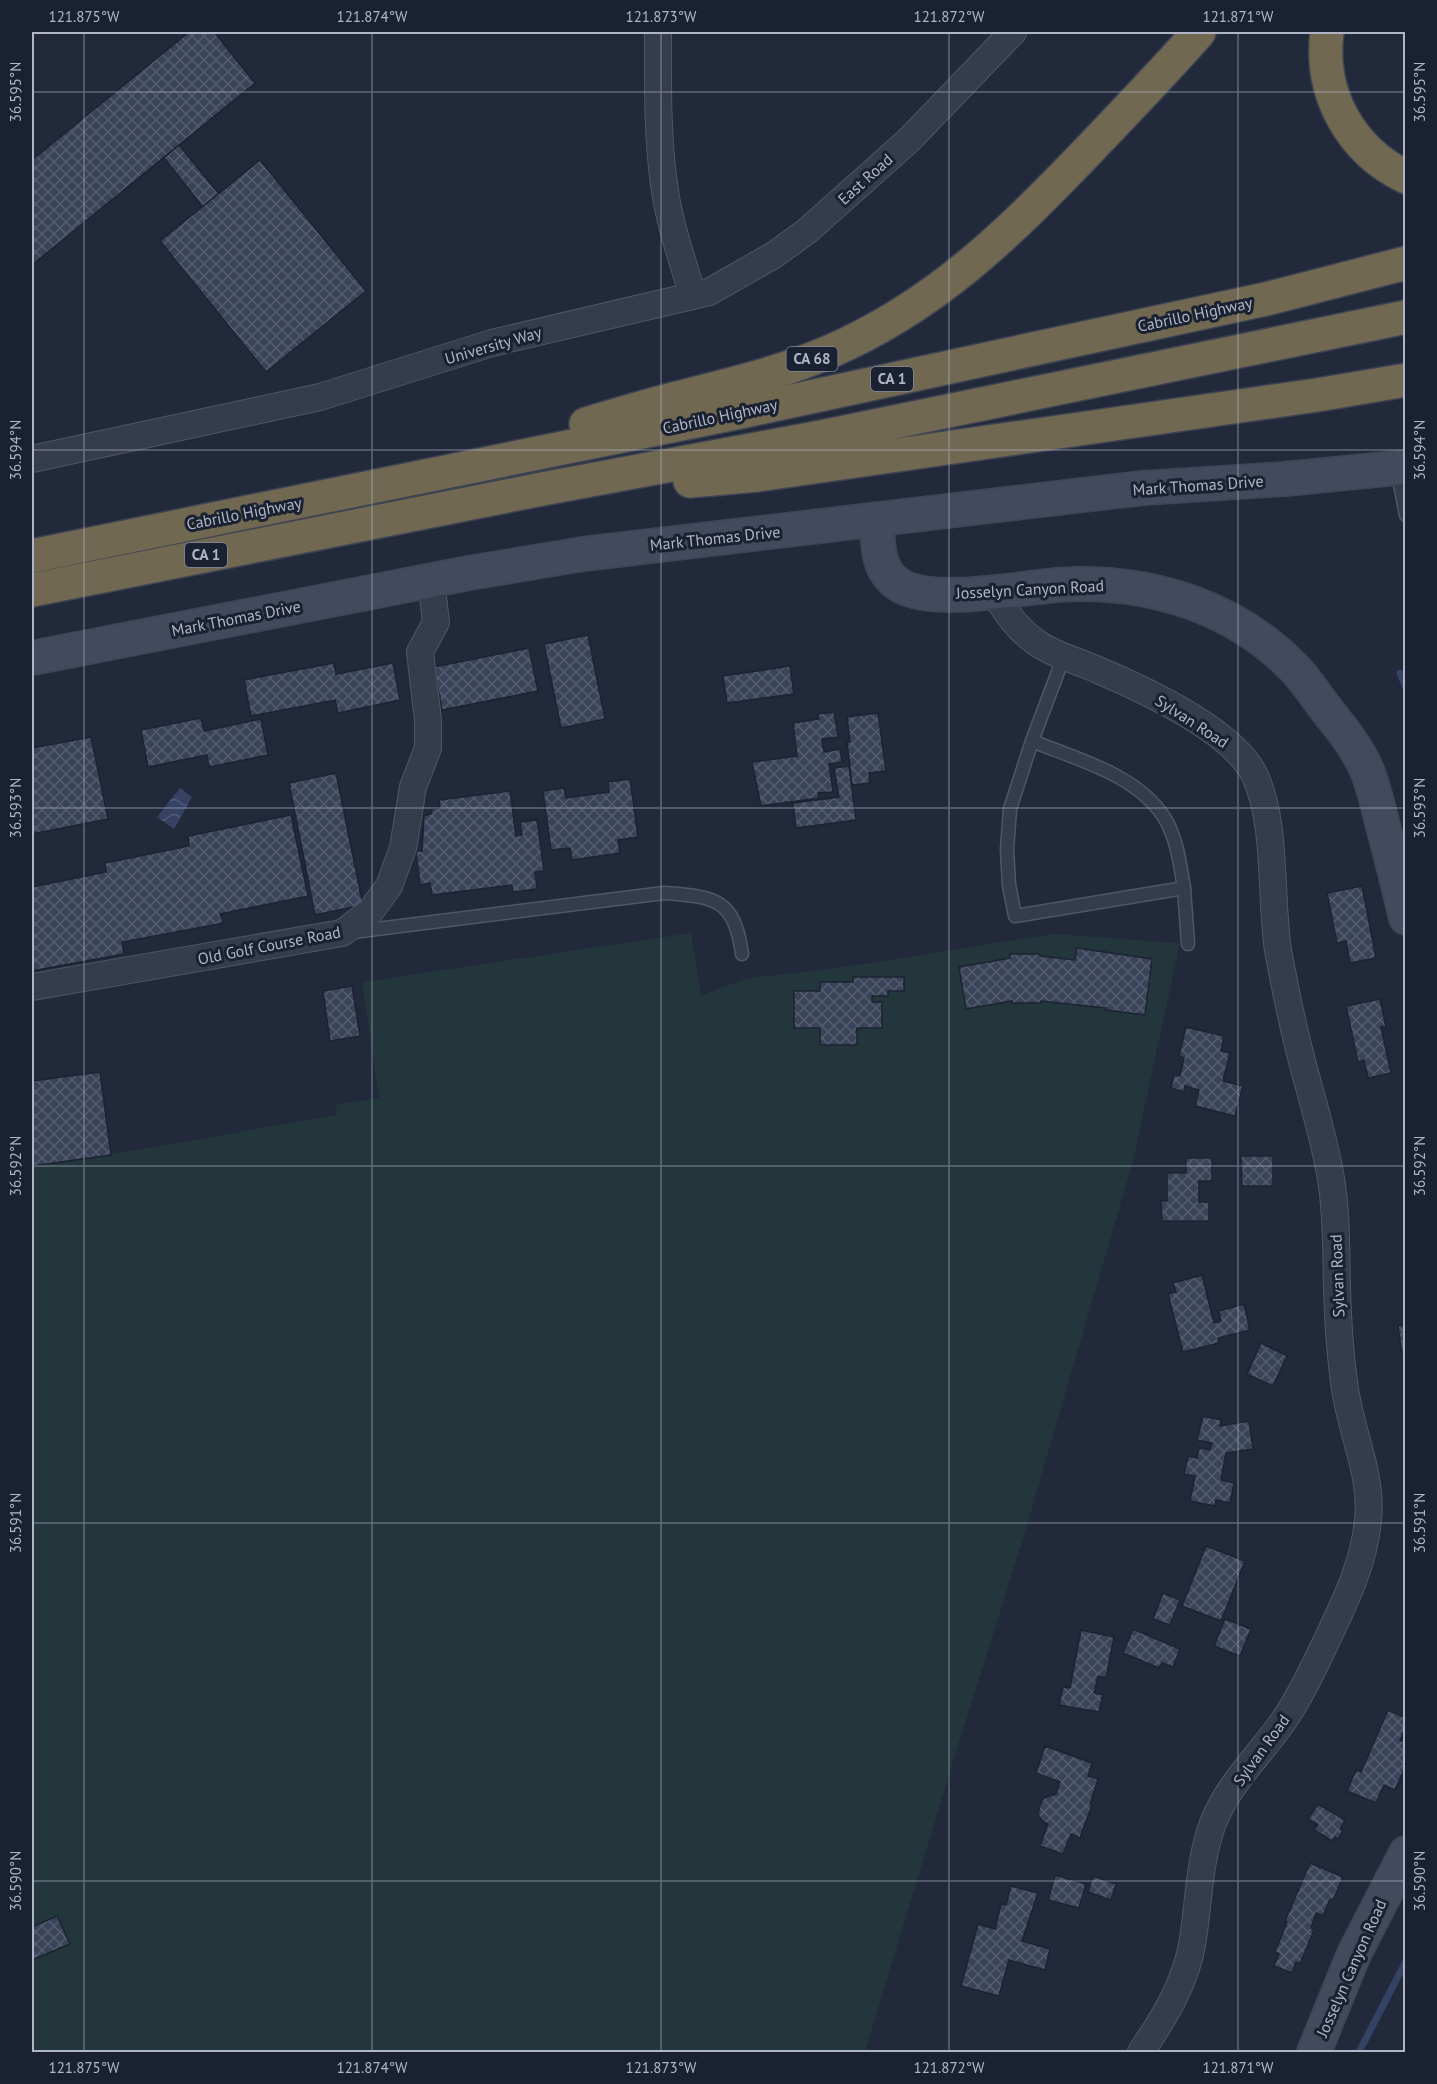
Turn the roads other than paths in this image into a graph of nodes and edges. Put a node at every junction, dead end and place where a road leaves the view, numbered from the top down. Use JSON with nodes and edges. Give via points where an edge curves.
{"nodes":[{"id":1,"x":658,"y":32,"type":"edge"},
{"id":2,"x":1013,"y":32,"type":"edge"},
{"id":3,"x":1199,"y":32,"type":"edge"},
{"id":4,"x":1207,"y":32,"type":"edge"},
{"id":5,"x":1327,"y":32,"type":"edge"},
{"id":6,"x":1161,"y":75,"type":"junction"},
{"id":7,"x":1406,"y":177,"type":"edge"},
{"id":8,"x":1406,"y":263,"type":"edge"},
{"id":9,"x":693,"y":296,"type":"junction"},
{"id":10,"x":1406,"y":317,"type":"edge"},
{"id":11,"x":1406,"y":380,"type":"edge"},
{"id":12,"x":1317,"y":395,"type":"junction"},
{"id":13,"x":1406,"y":398,"type":"edge"},
{"id":14,"x":32,"y":459,"type":"edge"},
{"id":15,"x":1401,"y":467,"type":"edge"},
{"id":16,"x":377,"y":486,"type":"junction"},
{"id":17,"x":542,"y":489,"type":"junction"},
{"id":18,"x":1406,"y":515,"type":"edge"},
{"id":19,"x":877,"y":519,"type":"junction"},
{"id":20,"x":32,"y":556,"type":"edge"},
{"id":21,"x":430,"y":580,"type":"junction"},
{"id":22,"x":32,"y":590,"type":"edge"},
{"id":23,"x":993,"y":592,"type":"junction"},
{"id":24,"x":1064,"y":656,"type":"junction"},
{"id":25,"x":32,"y":658,"type":"edge"},
{"id":26,"x":1032,"y":741,"type":"junction"},
{"id":27,"x":1184,"y":888,"type":"junction"},
{"id":28,"x":1406,"y":918,"type":"edge"},
{"id":29,"x":342,"y":933,"type":"junction"},
{"id":30,"x":1188,"y":944,"type":"dead end"},
{"id":31,"x":742,"y":954,"type":"dead end"},
{"id":32,"x":32,"y":987,"type":"edge"},
{"id":33,"x":1406,"y":1853,"type":"edge"},
{"id":34,"x":1142,"y":2052,"type":"edge"},
{"id":35,"x":1314,"y":2052,"type":"edge"}],
"edges":[{"from":1,"to":9,"type":"street","via":[[664,187]]},
{"from":2,"to":9,"type":"street","name":"East Road","via":[[909,140],[807,231],[726,284]]},
{"from":3,"to":6,"type":"highway"},
{"from":4,"to":6,"type":"highway","number":"CA 68"},
{"from":5,"to":7,"type":"highway","via":[[1329,79],[1343,119],[1371,154]]},
{"from":6,"to":16,"type":"highway","number":"CA 68","via":[[995,244],[939,289],[882,326],[789,367]]},
{"from":8,"to":16,"type":"highway","name":"Cabrillo Highway","number":"CA 1","via":[[1221,309]]},
{"from":9,"to":14,"type":"street","name":"University Way","via":[[492,343],[320,397]]},
{"from":10,"to":17,"type":"highway","name":"Cabrillo Highway","number":"CA 1","via":[[809,439]]},
{"from":11,"to":12,"type":"highway"},
{"from":12,"to":13,"type":"highway"},
{"from":12,"to":17,"type":"highway","via":[[758,475]]},
{"from":15,"to":18,"type":"lane"},
{"from":15,"to":19,"type":"street","name":"Mark Thomas Drive","via":[[1143,488]]},
{"from":16,"to":20,"type":"highway","name":"Cabrillo Highway","number":"CA 1"},
{"from":17,"to":22,"type":"highway","name":"Cabrillo Highway","number":"CA 1"},
{"from":19,"to":21,"type":"street","name":"Mark Thomas Drive","via":[[584,554]]},
{"from":19,"to":23,"type":"street","name":"Josselyn Canyon Road","via":[[885,572],[903,587],[929,593]]},
{"from":21,"to":25,"type":"street","name":"Mark Thomas Drive"},
{"from":21,"to":29,"type":"street","name":"Old Golf Course Road","via":[[436,622],[420,652],[429,748],[413,787],[402,848],[389,886],[370,912]]},
{"from":23,"to":24,"type":"street","name":"Sylvan Road","via":[[1017,628],[1041,646]]},
{"from":23,"to":28,"type":"street","name":"Josselyn Canyon Road","via":[[1074,584],[1147,590],[1185,599],[1226,616],[1261,639],[1295,669],[1347,736],[1368,773]]},
{"from":24,"to":26,"type":"lane"},
{"from":24,"to":34,"type":"street","name":"Sylvan Road","via":[[1145,691],[1206,727],[1236,749],[1255,776],[1268,825],[1274,918],[1287,1005],[1332,1181],[1340,1348],[1347,1405],[1369,1499],[1364,1548],[1355,1575],[1304,1688],[1214,1820],[1203,1856],[1187,1964],[1163,2019]]},
{"from":26,"to":27,"type":"lane","via":[[1115,776],[1151,801],[1173,837]]},
{"from":26,"to":27,"type":"lane","via":[[1011,809],[1007,850],[1015,916]]},
{"from":27,"to":30,"type":"lane"},
{"from":29,"to":31,"type":"lane","via":[[664,893],[705,896],[723,906],[735,922]]},
{"from":29,"to":32,"type":"street","name":"Old Golf Course Road"},
{"from":33,"to":35,"type":"street","name":"Josselyn Canyon Road","via":[[1354,1954]]}]}
